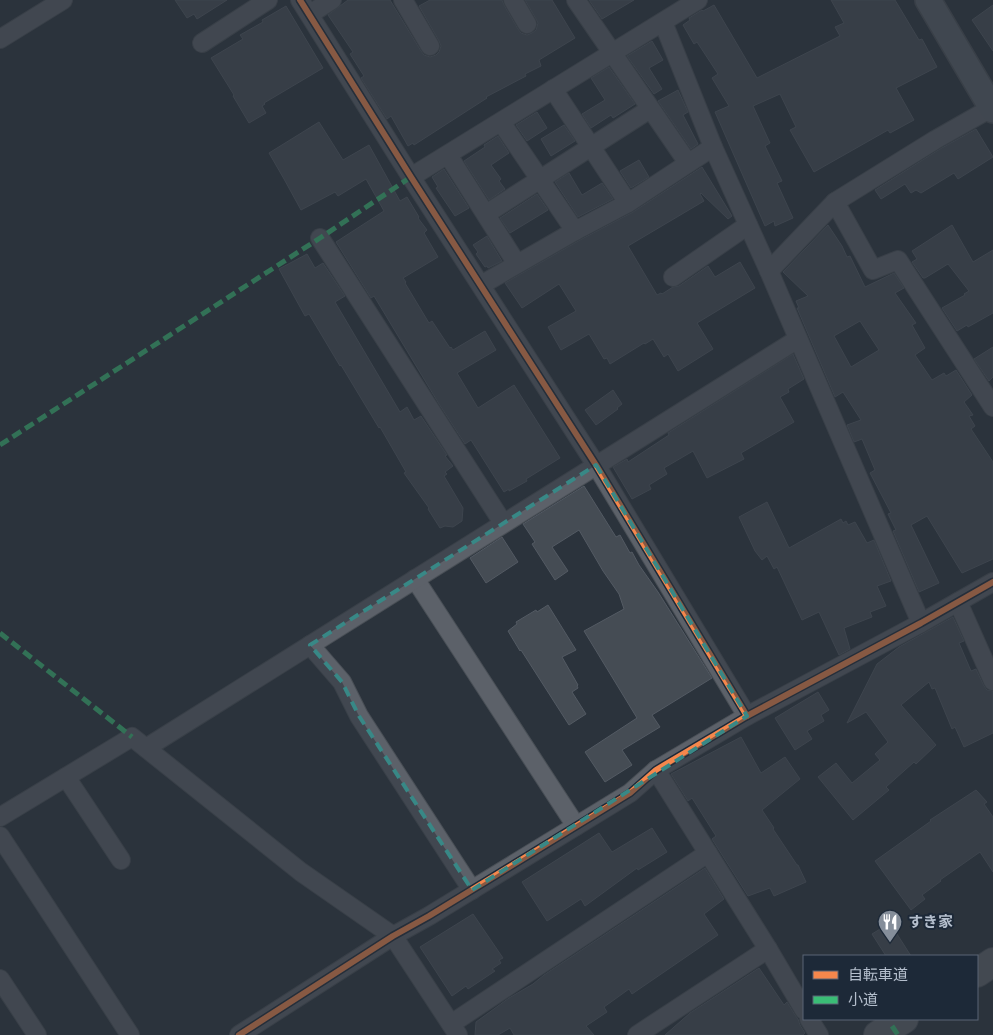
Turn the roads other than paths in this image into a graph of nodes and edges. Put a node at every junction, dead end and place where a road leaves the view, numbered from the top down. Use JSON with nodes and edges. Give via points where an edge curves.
{"nodes":[{"id":1,"x":63,"y":0,"type":"edge"},
{"id":2,"x":268,"y":0,"type":"edge"},
{"id":3,"x":332,"y":0,"type":"edge"},
{"id":4,"x":403,"y":0,"type":"edge"},
{"id":5,"x":513,"y":0,"type":"edge"},
{"id":6,"x":576,"y":0,"type":"edge"},
{"id":7,"x":698,"y":0,"type":"edge"},
{"id":8,"x":928,"y":0,"type":"edge"},
{"id":9,"x":305,"y":7,"type":"edge"},
{"id":10,"x":662,"y":22,"type":"junction"},
{"id":11,"x":527,"y":24,"type":"dead end"},
{"id":12,"x":0,"y":39,"type":"edge"},
{"id":13,"x":202,"y":43,"type":"dead end"},
{"id":14,"x":430,"y":46,"type":"dead end"},
{"id":15,"x":612,"y":53,"type":"junction"},
{"id":16,"x":553,"y":89,"type":"junction"},
{"id":17,"x":992,"y":108,"type":"edge"},
{"id":18,"x":650,"y":109,"type":"junction"},
{"id":19,"x":501,"y":122,"type":"junction"},
{"id":20,"x":591,"y":146,"type":"junction"},
{"id":21,"x":713,"y":147,"type":"junction"},
{"id":22,"x":448,"y":154,"type":"junction"},
{"id":23,"x":688,"y":164,"type":"junction"},
{"id":24,"x":411,"y":177,"type":"junction"},
{"id":25,"x":540,"y":179,"type":"junction"},
{"id":26,"x":835,"y":202,"type":"junction"},
{"id":27,"x":628,"y":203,"type":"junction"},
{"id":28,"x":486,"y":214,"type":"junction"},
{"id":29,"x":748,"y":225,"type":"junction"},
{"id":30,"x":575,"y":231,"type":"junction"},
{"id":31,"x":320,"y":238,"type":"dead end"},
{"id":32,"x":517,"y":264,"type":"junction"},
{"id":33,"x":769,"y":271,"type":"junction"},
{"id":34,"x":673,"y":277,"type":"dead end"},
{"id":35,"x":480,"y":285,"type":"junction"},
{"id":36,"x":798,"y":339,"type":"junction"},
{"id":37,"x":993,"y":407,"type":"edge"},
{"id":38,"x":596,"y":465,"type":"junction"},
{"id":39,"x":503,"y":523,"type":"junction"},
{"id":40,"x":414,"y":579,"type":"junction"},
{"id":41,"x":993,"y":582,"type":"edge"},
{"id":42,"x":958,"y":602,"type":"junction"},
{"id":43,"x":920,"y":623,"type":"junction"},
{"id":44,"x":310,"y":645,"type":"junction"},
{"id":45,"x":993,"y":681,"type":"edge"},
{"id":46,"x":747,"y":716,"type":"junction"},
{"id":47,"x":146,"y":748,"type":"junction"},
{"id":48,"x":656,"y":770,"type":"junction"},
{"id":49,"x":66,"y":777,"type":"junction"},
{"id":50,"x":0,"y":817,"type":"edge"},
{"id":51,"x":576,"y":826,"type":"junction"},
{"id":52,"x":0,"y":836,"type":"edge"},
{"id":53,"x":708,"y":853,"type":"junction"},
{"id":54,"x":121,"y":860,"type":"dead end"},
{"id":55,"x":472,"y":890,"type":"junction"},
{"id":56,"x":393,"y":936,"type":"junction"},
{"id":57,"x":768,"y":949,"type":"junction"},
{"id":58,"x":993,"y":962,"type":"edge"},
{"id":59,"x":978,"y":971,"type":"edge"},
{"id":60,"x":0,"y":979,"type":"edge"},
{"id":61,"x":803,"y":1008,"type":"edge"},
{"id":62,"x":810,"y":1020,"type":"edge"},
{"id":63,"x":902,"y":1020,"type":"edge"},
{"id":64,"x":455,"y":1030,"type":"edge"},
{"id":65,"x":36,"y":1035,"type":"edge"},
{"id":66,"x":130,"y":1035,"type":"edge"},
{"id":67,"x":239,"y":1035,"type":"edge"},
{"id":68,"x":637,"y":1035,"type":"edge"},
{"id":69,"x":819,"y":1035,"type":"edge"},
{"id":70,"x":878,"y":1035,"type":"edge"}],
"edges":[{"from":1,"to":12,"type":"street"},
{"from":2,"to":13,"type":"street"},
{"from":3,"to":9,"type":"street"},
{"from":4,"to":14,"type":"street"},
{"from":5,"to":11,"type":"street"},
{"from":6,"to":15,"type":"street"},
{"from":7,"to":10,"type":"street"},
{"from":8,"to":17,"type":"main road"},
{"from":9,"to":24,"type":"street"},
{"from":10,"to":15,"type":"street"},
{"from":10,"to":21,"type":"street"},
{"from":15,"to":16,"type":"street"},
{"from":15,"to":18,"type":"street"},
{"from":16,"to":19,"type":"street"},
{"from":16,"to":20,"type":"street"},
{"from":17,"to":26,"type":"street"},
{"from":18,"to":20,"type":"street"},
{"from":18,"to":23,"type":"street"},
{"from":19,"to":22,"type":"street"},
{"from":19,"to":25,"type":"street"},
{"from":20,"to":25,"type":"street"},
{"from":20,"to":27,"type":"street"},
{"from":21,"to":23,"type":"street"},
{"from":21,"to":29,"type":"street"},
{"from":22,"to":24,"type":"street"},
{"from":22,"to":28,"type":"street"},
{"from":23,"to":27,"type":"street"},
{"from":24,"to":35,"type":"street"},
{"from":25,"to":28,"type":"street"},
{"from":25,"to":30,"type":"street"},
{"from":26,"to":33,"type":"street"},
{"from":26,"to":37,"type":"street","via":[[873,270],[898,260]]},
{"from":27,"to":30,"type":"street"},
{"from":28,"to":32,"type":"street"},
{"from":29,"to":33,"type":"street"},
{"from":29,"to":34,"type":"street"},
{"from":30,"to":32,"type":"street"},
{"from":31,"to":39,"type":"street"},
{"from":32,"to":35,"type":"street"},
{"from":33,"to":36,"type":"street"},
{"from":35,"to":38,"type":"street"},
{"from":36,"to":38,"type":"street"},
{"from":36,"to":43,"type":"street"},
{"from":38,"to":39,"type":"street"},
{"from":38,"to":46,"type":"street"},
{"from":39,"to":40,"type":"street"},
{"from":40,"to":44,"type":"street"},
{"from":40,"to":51,"type":"street"},
{"from":41,"to":42,"type":"street"},
{"from":42,"to":43,"type":"street"},
{"from":42,"to":45,"type":"street"},
{"from":43,"to":46,"type":"street"},
{"from":44,"to":47,"type":"street"},
{"from":44,"to":55,"type":"street","via":[[342,682],[359,716]]},
{"from":46,"to":48,"type":"street"},
{"from":47,"to":49,"type":"street","via":[[132,737]]},
{"from":47,"to":56,"type":"street","via":[[301,872]]},
{"from":48,"to":51,"type":"street","via":[[630,793]]},
{"from":48,"to":53,"type":"street"},
{"from":49,"to":50,"type":"street"},
{"from":49,"to":54,"type":"street"},
{"from":51,"to":55,"type":"street"},
{"from":52,"to":66,"type":"street"},
{"from":53,"to":57,"type":"street"},
{"from":53,"to":64,"type":"street"},
{"from":55,"to":56,"type":"street"},
{"from":56,"to":64,"type":"street"},
{"from":56,"to":67,"type":"street"},
{"from":57,"to":61,"type":"street"},
{"from":57,"to":68,"type":"street"},
{"from":58,"to":59,"type":"highway"},
{"from":60,"to":65,"type":"street"},
{"from":62,"to":69,"type":"street"},
{"from":63,"to":70,"type":"highway"}]}
